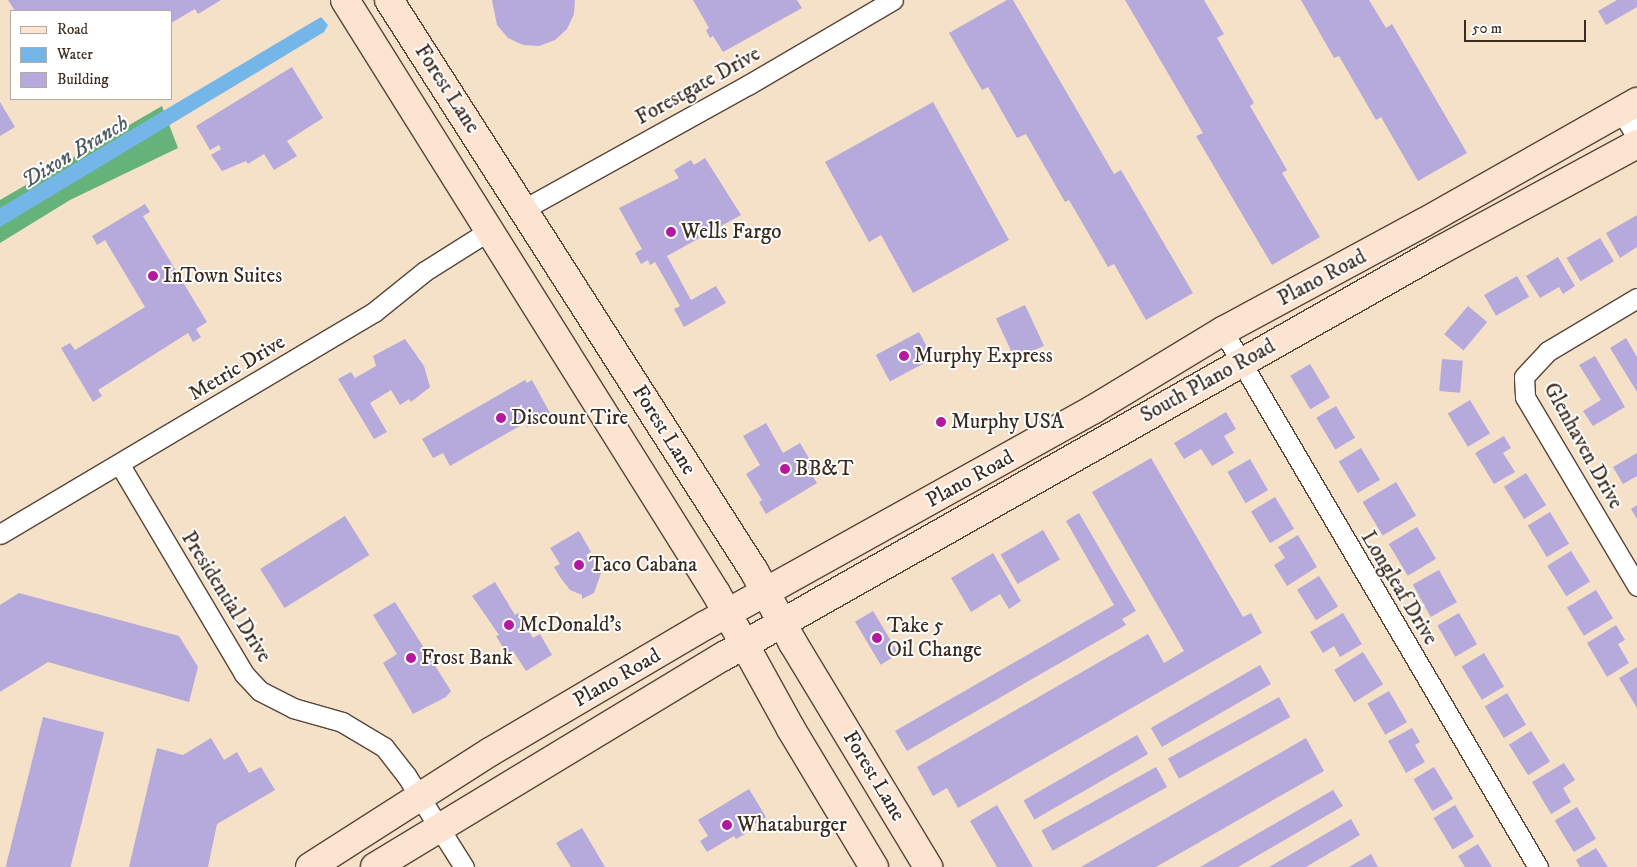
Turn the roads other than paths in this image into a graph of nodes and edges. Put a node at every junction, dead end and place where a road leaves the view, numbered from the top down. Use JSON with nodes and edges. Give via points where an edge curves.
{"nodes":[{"id":1,"x":346,"y":0,"type":"edge"},
{"id":2,"x":389,"y":0,"type":"edge"},
{"id":3,"x":893,"y":0,"type":"edge"},
{"id":4,"x":1629,"y":106,"type":"edge"},
{"id":5,"x":1637,"y":138,"type":"edge"},
{"id":6,"x":1637,"y":144,"type":"edge"},
{"id":7,"x":524,"y":209,"type":"junction"},
{"id":8,"x":490,"y":230,"type":"junction"},
{"id":9,"x":1637,"y":298,"type":"edge"},
{"id":10,"x":1223,"y":332,"type":"junction"},
{"id":11,"x":1240,"y":363,"type":"junction"},
{"id":12,"x":120,"y":465,"type":"junction"},
{"id":13,"x":0,"y":534,"type":"edge"},
{"id":14,"x":1637,"y":586,"type":"edge"},
{"id":15,"x":766,"y":593,"type":"junction"},
{"id":16,"x":727,"y":614,"type":"junction"},
{"id":17,"x":783,"y":624,"type":"junction"},
{"id":18,"x":744,"y":645,"type":"junction"},
{"id":19,"x":420,"y":796,"type":"junction"},
{"id":20,"x":440,"y":826,"type":"junction"},
{"id":21,"x":310,"y":867,"type":"edge"},
{"id":22,"x":375,"y":867,"type":"edge"},
{"id":23,"x":464,"y":867,"type":"edge"},
{"id":24,"x":874,"y":867,"type":"edge"},
{"id":25,"x":928,"y":867,"type":"edge"},
{"id":26,"x":1538,"y":867,"type":"edge"}],
"edges":[{"from":1,"to":8,"type":"main road","name":"Forest Lane"},
{"from":2,"to":7,"type":"main road","name":"Forest Lane"},
{"from":3,"to":7,"type":"street","name":"Forestgate Drive"},
{"from":4,"to":5,"type":"street"},
{"from":4,"to":10,"type":"main road","name":"Plano Road"},
{"from":6,"to":11,"type":"main road","name":"South Plano Road"},
{"from":7,"to":8,"type":"main road"},
{"from":7,"to":15,"type":"main road","name":"Forest Lane"},
{"from":8,"to":12,"type":"street","name":"Metric Drive","via":[[430,267],[374,312]]},
{"from":8,"to":16,"type":"main road","name":"Forest Lane"},
{"from":9,"to":14,"type":"street","name":"Glenhaven Drive","via":[[1548,350],[1524,377],[1525,397]]},
{"from":10,"to":11,"type":"street","name":"Longleaf Drive"},
{"from":10,"to":15,"type":"main road","name":"Plano Road","via":[[1094,409]]},
{"from":11,"to":17,"type":"main road","name":"South Plano Road"},
{"from":11,"to":26,"type":"street","name":"Longleaf Drive"},
{"from":12,"to":13,"type":"street","name":"Metric Drive"},
{"from":12,"to":19,"type":"street","name":"Presidential Drive","via":[[244,674],[260,691],[293,708],[342,722],[362,732],[396,759]]},
{"from":15,"to":16,"type":"main road","name":"Plano Road"},
{"from":15,"to":17,"type":"main road","name":"Forest Lane"},
{"from":16,"to":18,"type":"main road","name":"Forest Lane"},
{"from":16,"to":19,"type":"main road","name":"Plano Road"},
{"from":17,"to":18,"type":"main road","name":"Plano Road"},
{"from":17,"to":25,"type":"main road","name":"Forest Lane"},
{"from":18,"to":20,"type":"main road","name":"Plano Road"},
{"from":18,"to":24,"type":"main road","name":"Forest Lane"},
{"from":19,"to":20,"type":"street","name":"Presidential Drive"},
{"from":19,"to":21,"type":"main road","name":"Plano Road"},
{"from":20,"to":22,"type":"main road","name":"Plano Road"},
{"from":20,"to":23,"type":"street","name":"Presidential Drive"}]}
